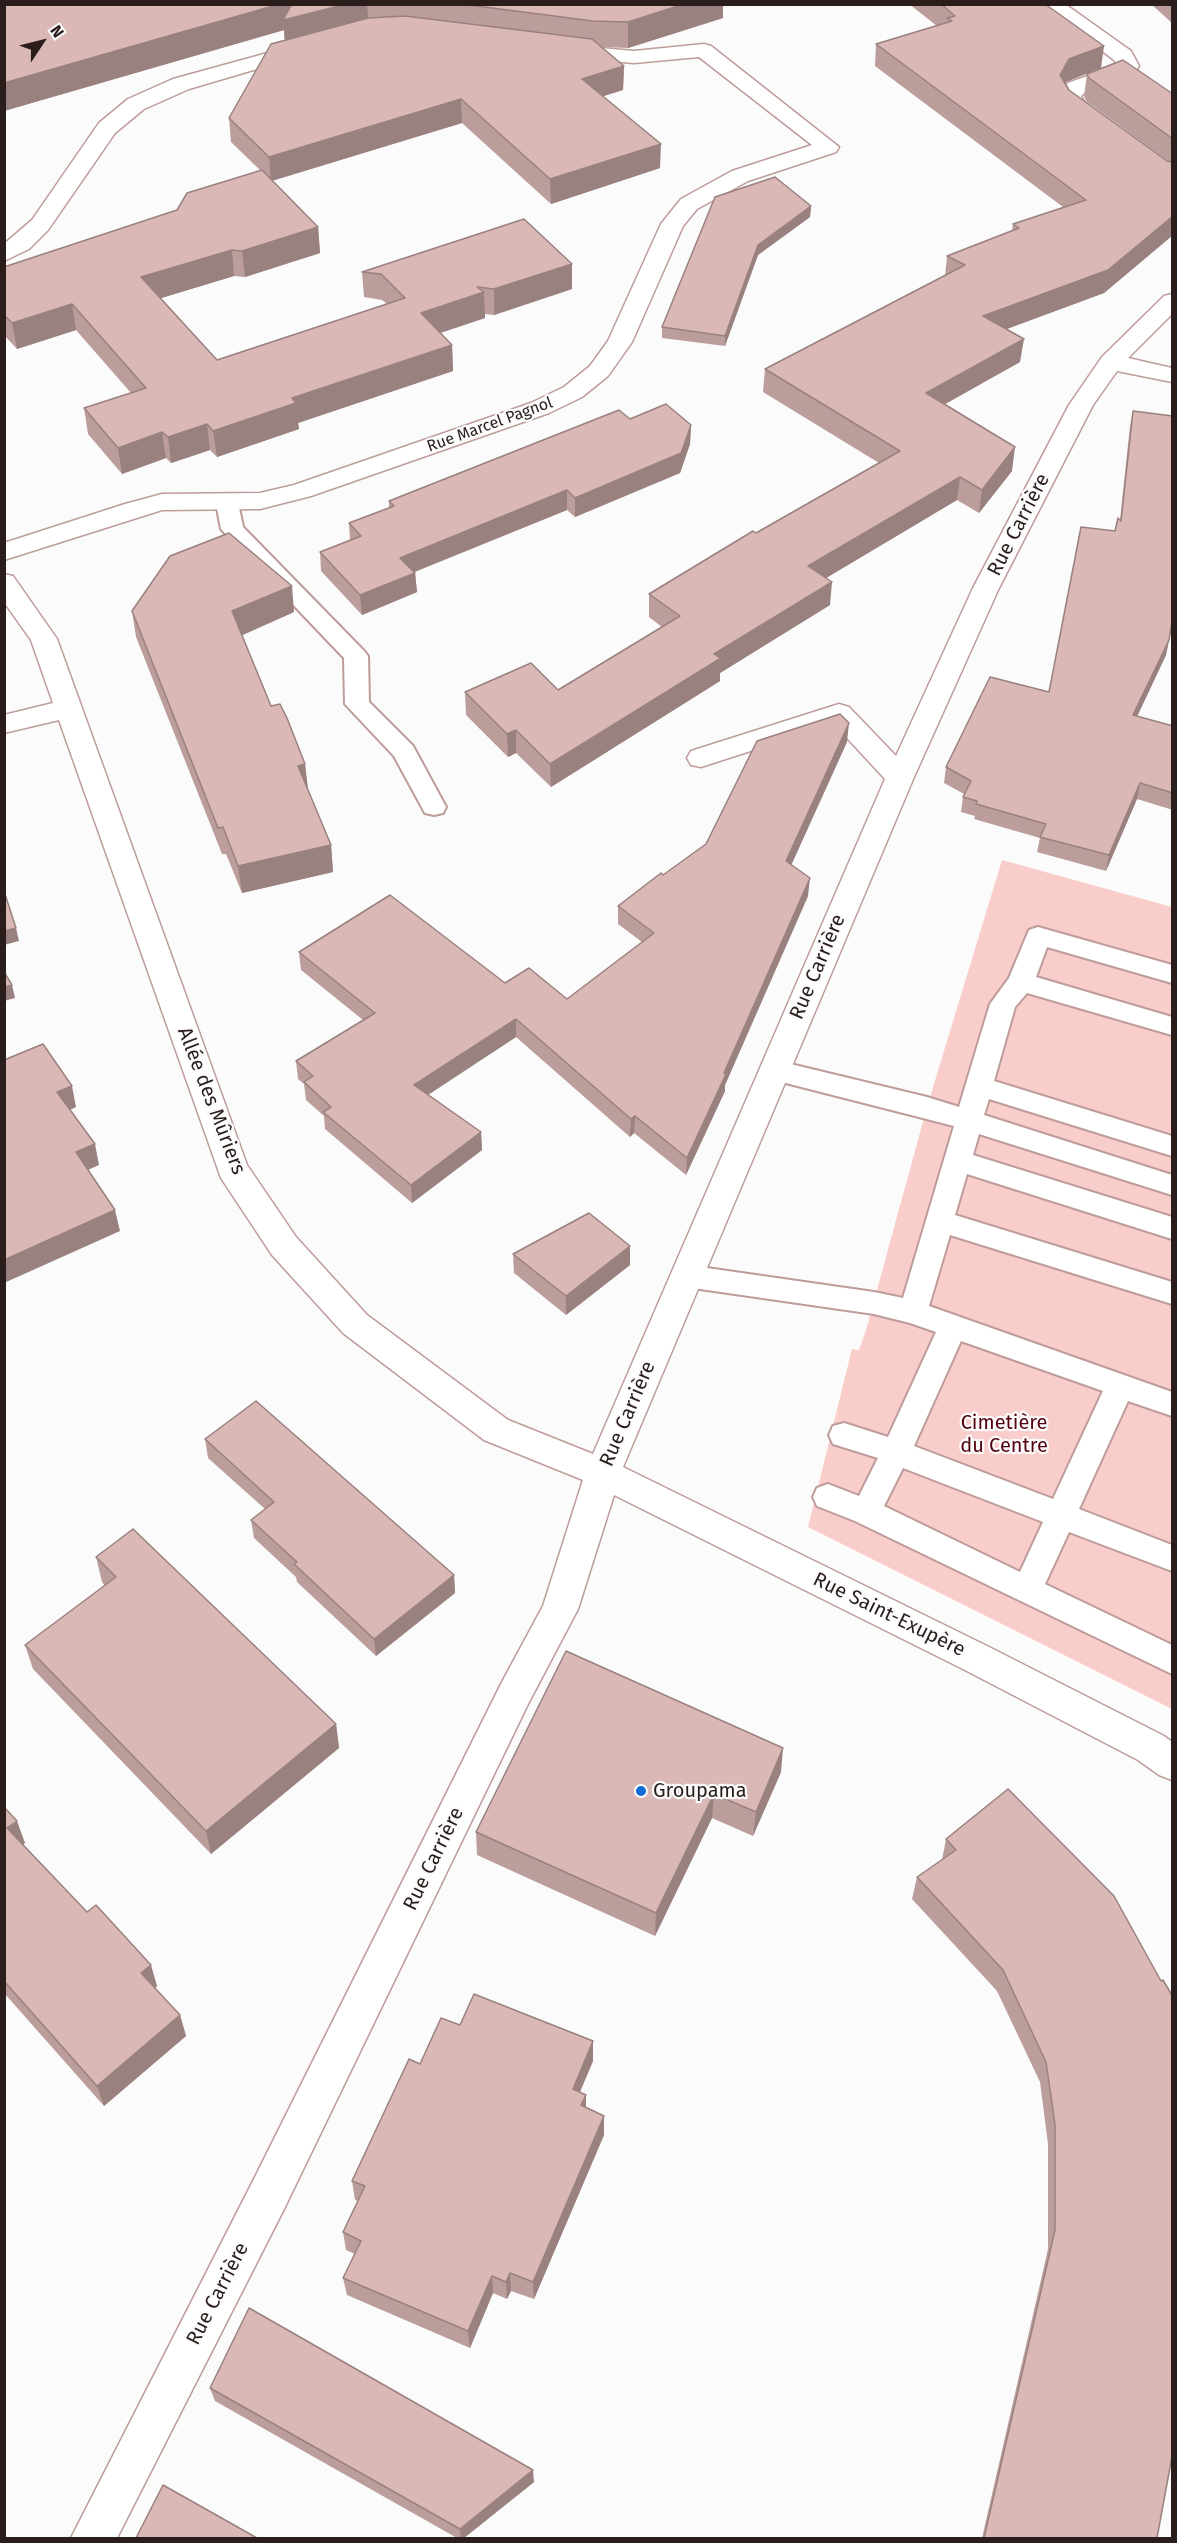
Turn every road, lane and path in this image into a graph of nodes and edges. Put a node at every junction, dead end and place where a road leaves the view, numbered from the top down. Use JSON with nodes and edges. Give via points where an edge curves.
{"nodes":[{"id":1,"x":1051,"y":4,"type":"edge"},
{"id":2,"x":320,"y":45,"type":"edge"},
{"id":3,"x":546,"y":49,"type":"edge"},
{"id":4,"x":1173,"y":177,"type":"edge"},
{"id":5,"x":4,"y":254,"type":"edge"},
{"id":6,"x":1173,"y":301,"type":"edge"},
{"id":7,"x":1111,"y":362,"type":"junction"},
{"id":8,"x":1173,"y":375,"type":"edge"},
{"id":9,"x":227,"y":503,"type":"junction"},
{"id":10,"x":4,"y":552,"type":"edge"},
{"id":11,"x":4,"y":582,"type":"edge"},
{"id":12,"x":70,"y":708,"type":"junction"},
{"id":13,"x":4,"y":724,"type":"edge"},
{"id":14,"x":701,"y":758,"type":"dead end"},
{"id":15,"x":900,"y":777,"type":"junction"},
{"id":16,"x":434,"y":807,"type":"dead end"},
{"id":17,"x":1173,"y":974,"type":"edge"},
{"id":18,"x":1021,"y":982,"type":"junction"},
{"id":19,"x":1173,"y":1026,"type":"edge"},
{"id":20,"x":774,"y":1070,"type":"junction"},
{"id":21,"x":979,"y":1086,"type":"junction"},
{"id":22,"x":969,"y":1121,"type":"junction"},
{"id":23,"x":1173,"y":1146,"type":"edge"},
{"id":24,"x":958,"y":1161,"type":"junction"},
{"id":25,"x":1173,"y":1185,"type":"edge"},
{"id":26,"x":939,"y":1221,"type":"junction"},
{"id":27,"x":1173,"y":1228,"type":"edge"},
{"id":28,"x":686,"y":1276,"type":"junction"},
{"id":29,"x":1173,"y":1293,"type":"edge"},
{"id":30,"x":913,"y":1312,"type":"junction"},
{"id":31,"x":953,"y":1326,"type":"junction"},
{"id":32,"x":1120,"y":1386,"type":"junction"},
{"id":33,"x":1173,"y":1404,"type":"edge"},
{"id":34,"x":844,"y":1435,"type":"dead end"},
{"id":35,"x":896,"y":1452,"type":"junction"},
{"id":36,"x":603,"y":1473,"type":"junction"},
{"id":37,"x":828,"y":1497,"type":"dead end"},
{"id":38,"x":866,"y":1512,"type":"junction"},
{"id":39,"x":1062,"y":1516,"type":"junction"},
{"id":40,"x":1173,"y":1558,"type":"edge"},
{"id":41,"x":1027,"y":1590,"type":"junction"},
{"id":42,"x":1173,"y":1660,"type":"edge"},
{"id":43,"x":1173,"y":1763,"type":"edge"},
{"id":44,"x":93,"y":2538,"type":"edge"}],
"edges":[{"from":1,"to":4,"type":"street","via":[[1123,56],[1128,66],[1076,87],[1070,96],[1075,106]]},
{"from":2,"to":5,"type":"street","via":[[181,84],[136,104],[107,128],[40,225]]},
{"from":3,"to":9,"type":"street","name":"Rue Marcel Pagnol","via":[[634,57],[704,50],[828,147],[740,176],[689,204],[672,224],[620,342],[599,371],[573,392],[540,408],[302,491],[260,501]]},
{"from":6,"to":7,"type":"street","name":"Rue Carrière"},
{"from":7,"to":8,"type":"street"},
{"from":7,"to":15,"type":"street","name":"Rue Carrière","via":[[1081,405],[986,588]]},
{"from":9,"to":10,"type":"street","name":"Rue Marcel Pagnol","via":[[162,502]]},
{"from":9,"to":16,"type":"lane","via":[[232,529],[356,656],[357,704],[404,752]]},
{"from":11,"to":12,"type":"street","name":"Allée des Mûriers","via":[[44,639]]},
{"from":12,"to":13,"type":"street"},
{"from":12,"to":36,"type":"street","name":"Allée des Mûriers","via":[[232,1168],[284,1246],[355,1324],[496,1430]]},
{"from":14,"to":15,"type":"street","via":[[839,713]]},
{"from":15,"to":20,"type":"street","name":"Rue Carrière"},
{"from":17,"to":18,"type":"lane","via":[[1038,936]]},
{"from":18,"to":19,"type":"lane"},
{"from":18,"to":21,"type":"lane","via":[[1003,1004]]},
{"from":20,"to":22,"type":"lane"},
{"from":20,"to":28,"type":"street","name":"Rue Carrière"},
{"from":21,"to":22,"type":"lane"},
{"from":21,"to":23,"type":"lane"},
{"from":22,"to":24,"type":"lane"},
{"from":22,"to":25,"type":"lane"},
{"from":24,"to":26,"type":"lane"},
{"from":24,"to":27,"type":"lane"},
{"from":26,"to":29,"type":"lane"},
{"from":26,"to":30,"type":"lane"},
{"from":28,"to":30,"type":"lane"},
{"from":28,"to":36,"type":"street","name":"Rue Carrière"},
{"from":30,"to":31,"type":"lane"},
{"from":31,"to":32,"type":"lane"},
{"from":31,"to":35,"type":"lane"},
{"from":32,"to":33,"type":"lane"},
{"from":32,"to":39,"type":"lane"},
{"from":34,"to":35,"type":"lane"},
{"from":35,"to":38,"type":"lane"},
{"from":35,"to":39,"type":"lane"},
{"from":36,"to":43,"type":"street","name":"Rue Saint-Exupère","via":[[976,1658]]},
{"from":36,"to":44,"type":"street","name":"Rue Carrière","via":[[560,1609]]},
{"from":37,"to":38,"type":"lane"},
{"from":38,"to":41,"type":"lane"},
{"from":39,"to":40,"type":"lane"},
{"from":39,"to":41,"type":"lane"},
{"from":41,"to":42,"type":"lane"}]}
